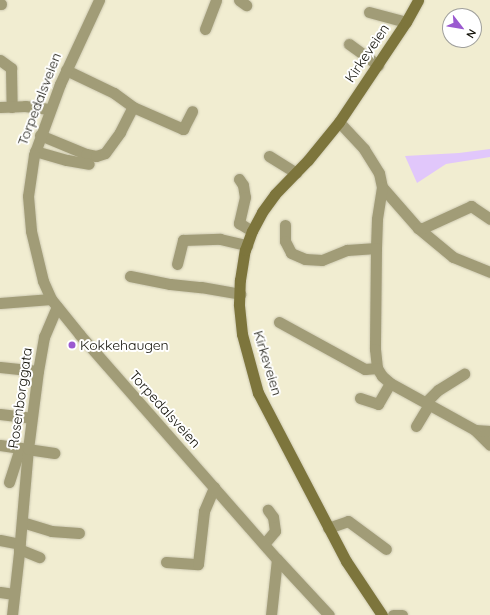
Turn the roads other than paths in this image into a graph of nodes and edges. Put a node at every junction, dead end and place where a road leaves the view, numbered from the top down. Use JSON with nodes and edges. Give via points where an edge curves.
{"nodes":[{"id":1,"x":100,"y":0,"type":"edge"},
{"id":2,"x":216,"y":0,"type":"edge"},
{"id":3,"x":418,"y":0,"type":"edge"},
{"id":4,"x":369,"y":12,"type":"dead end"},
{"id":5,"x":406,"y":22,"type":"junction"},
{"id":6,"x":205,"y":29,"type":"dead end"},
{"id":7,"x":350,"y":44,"type":"dead end"},
{"id":8,"x":0,"y":60,"type":"edge"},
{"id":9,"x":378,"y":65,"type":"junction"},
{"id":10,"x":66,"y":70,"type":"junction"},
{"id":11,"x":0,"y":107,"type":"edge"},
{"id":12,"x":12,"y":107,"type":"junction"},
{"id":13,"x":133,"y":107,"type":"junction"},
{"id":14,"x":49,"y":109,"type":"junction"},
{"id":15,"x":192,"y":111,"type":"dead end"},
{"id":16,"x":339,"y":122,"type":"junction"},
{"id":17,"x":40,"y":135,"type":"junction"},
{"id":18,"x":35,"y":150,"type":"junction"},
{"id":19,"x":269,"y":156,"type":"dead end"},
{"id":20,"x":89,"y":164,"type":"dead end"},
{"id":21,"x":296,"y":173,"type":"junction"},
{"id":22,"x":239,"y":179,"type":"dead end"},
{"id":23,"x":382,"y":186,"type":"junction"},
{"id":24,"x":490,"y":219,"type":"edge"},
{"id":25,"x":285,"y":225,"type":"dead end"},
{"id":26,"x":418,"y":228,"type":"junction"},
{"id":27,"x":252,"y":231,"type":"junction"},
{"id":28,"x":247,"y":245,"type":"junction"},
{"id":29,"x":376,"y":248,"type":"junction"},
{"id":30,"x":178,"y":264,"type":"dead end"},
{"id":31,"x":490,"y":272,"type":"edge"},
{"id":32,"x":130,"y":276,"type":"dead end"},
{"id":33,"x":240,"y":294,"type":"junction"},
{"id":34,"x":0,"y":302,"type":"edge"},
{"id":35,"x":54,"y":303,"type":"junction"},
{"id":36,"x":279,"y":322,"type":"dead end"},
{"id":37,"x":0,"y":367,"type":"edge"},
{"id":38,"x":377,"y":368,"type":"junction"},
{"id":39,"x":38,"y":371,"type":"junction"},
{"id":40,"x":464,"y":374,"type":"dead end"},
{"id":41,"x":390,"y":383,"type":"junction"},
{"id":42,"x":360,"y":398,"type":"dead end"},
{"id":43,"x":427,"y":403,"type":"junction"},
{"id":44,"x":0,"y":414,"type":"edge"},
{"id":45,"x":31,"y":418,"type":"junction"},
{"id":46,"x":416,"y":426,"type":"dead end"},
{"id":47,"x":475,"y":430,"type":"junction"},
{"id":48,"x":490,"y":431,"type":"edge"},
{"id":49,"x":0,"y":445,"type":"edge"},
{"id":50,"x":490,"y":445,"type":"edge"},
{"id":51,"x":24,"y":448,"type":"junction"},
{"id":52,"x":54,"y":453,"type":"dead end"},
{"id":53,"x":9,"y":482,"type":"dead end"},
{"id":54,"x":214,"y":487,"type":"junction"},
{"id":55,"x":268,"y":510,"type":"dead end"},
{"id":56,"x":22,"y":522,"type":"junction"},
{"id":57,"x":328,"y":528,"type":"junction"},
{"id":58,"x":79,"y":532,"type":"dead end"},
{"id":59,"x":0,"y":540,"type":"edge"},
{"id":60,"x":264,"y":544,"type":"junction"},
{"id":61,"x":20,"y":546,"type":"junction"},
{"id":62,"x":386,"y":549,"type":"dead end"},
{"id":63,"x":39,"y":557,"type":"dead end"},
{"id":64,"x":277,"y":559,"type":"junction"},
{"id":65,"x":166,"y":562,"type":"dead end"},
{"id":66,"x":0,"y":592,"type":"edge"},
{"id":67,"x":14,"y":594,"type":"junction"},
{"id":68,"x":273,"y":613,"type":"edge"},
{"id":69,"x":12,"y":615,"type":"edge"},
{"id":70,"x":329,"y":615,"type":"edge"},
{"id":71,"x":382,"y":615,"type":"edge"},
{"id":72,"x":392,"y":615,"type":"edge"},
{"id":73,"x":402,"y":615,"type":"edge"}],
"edges":[{"from":1,"to":10,"type":"street","name":"Torpedalsveien"},
{"from":2,"to":6,"type":"street"},
{"from":3,"to":5,"type":"main road","name":"Kirkeveien"},
{"from":4,"to":5,"type":"street"},
{"from":5,"to":9,"type":"main road","name":"Kirkeveien"},
{"from":7,"to":9,"type":"street"},
{"from":8,"to":12,"type":"street","via":[[11,68]]},
{"from":9,"to":16,"type":"main road","name":"Kirkeveien"},
{"from":10,"to":13,"type":"street","via":[[114,93]]},
{"from":10,"to":14,"type":"street","name":"Torpedalsveien"},
{"from":11,"to":12,"type":"street"},
{"from":12,"to":14,"type":"street"},
{"from":13,"to":15,"type":"street","via":[[183,129]]},
{"from":13,"to":17,"type":"street","via":[[105,153],[96,156]]},
{"from":14,"to":17,"type":"street","name":"Torpedalsveien"},
{"from":16,"to":21,"type":"main road","name":"Kirkeveien"},
{"from":16,"to":23,"type":"street","via":[[364,148],[379,173]]},
{"from":17,"to":18,"type":"street","name":"Torpedalsveien"},
{"from":18,"to":20,"type":"street"},
{"from":18,"to":35,"type":"street","name":"Torpedalsveien","via":[[28,196],[31,231],[37,262]]},
{"from":19,"to":21,"type":"street"},
{"from":21,"to":27,"type":"main road","name":"Kirkeveien","via":[[275,194]]},
{"from":22,"to":27,"type":"street","via":[[245,197],[239,223]]},
{"from":23,"to":26,"type":"street"},
{"from":23,"to":29,"type":"street"},
{"from":24,"to":26,"type":"street","via":[[471,206]]},
{"from":25,"to":29,"type":"street","via":[[285,241],[291,253],[305,259],[322,260],[347,250]]},
{"from":26,"to":31,"type":"street","via":[[453,257]]},
{"from":27,"to":28,"type":"main road","name":"Kirkeveien"},
{"from":28,"to":30,"type":"street","via":[[220,239],[183,240]]},
{"from":28,"to":33,"type":"main road","name":"Kirkeveien"},
{"from":29,"to":38,"type":"street"},
{"from":32,"to":33,"type":"street"},
{"from":33,"to":57,"type":"main road","name":"Kirkeveien","via":[[242,334],[258,392]]},
{"from":34,"to":35,"type":"street"},
{"from":35,"to":39,"type":"street","name":"Rosenborggata"},
{"from":35,"to":54,"type":"street","name":"Torpedalsveien"},
{"from":36,"to":38,"type":"street","via":[[365,369]]},
{"from":37,"to":39,"type":"street"},
{"from":38,"to":41,"type":"street"},
{"from":39,"to":45,"type":"street","name":"Rosenborggata"},
{"from":40,"to":43,"type":"street","via":[[438,390]]},
{"from":41,"to":42,"type":"street","via":[[378,404]]},
{"from":41,"to":43,"type":"street"},
{"from":43,"to":46,"type":"street"},
{"from":43,"to":47,"type":"street"},
{"from":44,"to":45,"type":"street"},
{"from":45,"to":51,"type":"street","name":"Rosenborggata"},
{"from":47,"to":48,"type":"street"},
{"from":47,"to":50,"type":"street"},
{"from":49,"to":51,"type":"street"},
{"from":51,"to":52,"type":"street"},
{"from":51,"to":53,"type":"street"},
{"from":51,"to":56,"type":"street","name":"Rosenborggata"},
{"from":54,"to":60,"type":"street","name":"Torpedalsveien"},
{"from":54,"to":65,"type":"street","via":[[204,511],[198,564]]},
{"from":55,"to":60,"type":"street","via":[[273,517],[275,531]]},
{"from":56,"to":58,"type":"street","via":[[51,531]]},
{"from":56,"to":61,"type":"street","name":"Rosenborggata"},
{"from":57,"to":62,"type":"street","via":[[348,521]]},
{"from":57,"to":71,"type":"main road","name":"Kirkeveien","via":[[346,562]]},
{"from":59,"to":61,"type":"street"},
{"from":60,"to":64,"type":"street","name":"Torpedalsveien"},
{"from":61,"to":63,"type":"street"},
{"from":61,"to":67,"type":"street","name":"Rosenborggata"},
{"from":64,"to":68,"type":"street"},
{"from":64,"to":70,"type":"street","name":"Torpedalsveien"},
{"from":66,"to":67,"type":"street"},
{"from":67,"to":69,"type":"street","name":"Rosenborggata"},
{"from":72,"to":73,"type":"street"}]}
